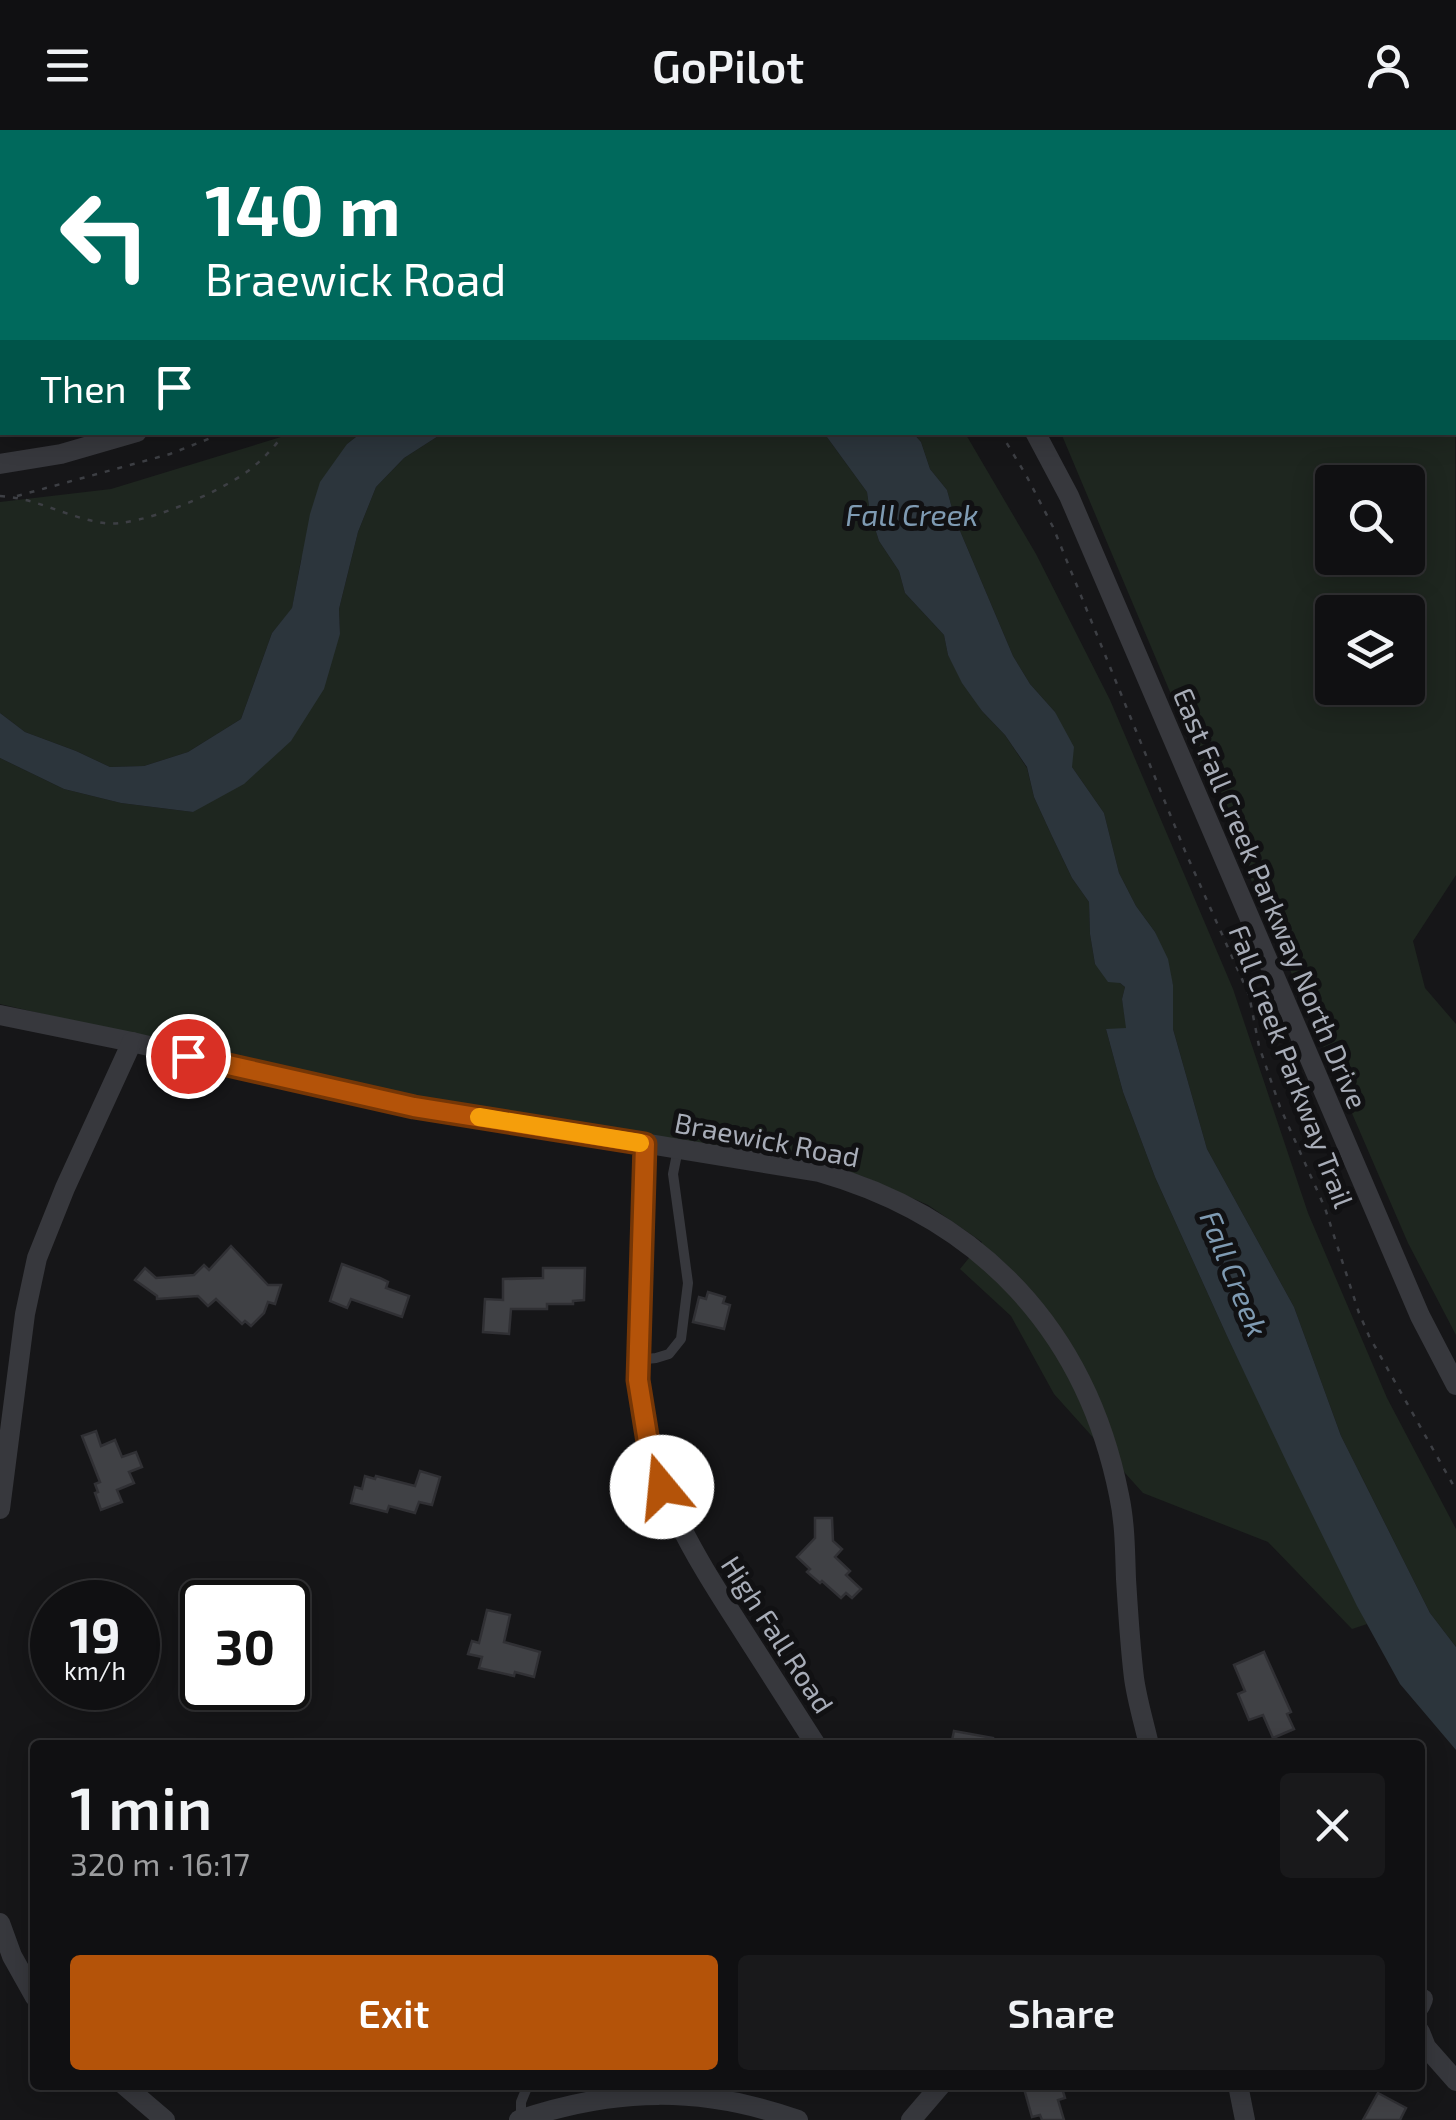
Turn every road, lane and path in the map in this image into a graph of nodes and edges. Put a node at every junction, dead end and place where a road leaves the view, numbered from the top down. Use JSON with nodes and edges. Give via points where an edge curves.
{"nodes":[{"id":1,"x":127,"y":435,"type":"edge"},
{"id":2,"x":210,"y":435,"type":"edge"},
{"id":3,"x":219,"y":435,"type":"edge"},
{"id":4,"x":283,"y":435,"type":"edge"},
{"id":5,"x":1002,"y":435,"type":"edge"},
{"id":6,"x":1037,"y":435,"type":"edge"},
{"id":7,"x":212,"y":438,"type":"junction"},
{"id":8,"x":0,"y":464,"type":"edge"},
{"id":9,"x":0,"y":496,"type":"edge"},
{"id":10,"x":14,"y":497,"type":"junction"},
{"id":11,"x":0,"y":1016,"type":"edge"},
{"id":12,"x":132,"y":1042,"type":"junction"},
{"id":13,"x":645,"y":1144,"type":"junction"},
{"id":14,"x":678,"y":1149,"type":"junction"},
{"id":15,"x":638,"y":1360,"type":"junction"},
{"id":16,"x":1456,"y":1385,"type":"edge"},
{"id":17,"x":1456,"y":1490,"type":"edge"},
{"id":18,"x":0,"y":1508,"type":"edge"},
{"id":19,"x":813,"y":1740,"type":"edge"},
{"id":20,"x":1148,"y":1740,"type":"edge"},
{"id":21,"x":0,"y":1923,"type":"edge"},
{"id":22,"x":30,"y":1987,"type":"edge"},
{"id":23,"x":1425,"y":2044,"type":"edge"},
{"id":24,"x":1456,"y":2081,"type":"edge"},
{"id":25,"x":130,"y":2090,"type":"edge"},
{"id":26,"x":526,"y":2090,"type":"edge"},
{"id":27,"x":617,"y":2090,"type":"edge"},
{"id":28,"x":937,"y":2090,"type":"edge"},
{"id":29,"x":1239,"y":2090,"type":"edge"},
{"id":30,"x":165,"y":2120,"type":"edge"},
{"id":31,"x":520,"y":2120,"type":"edge"},
{"id":32,"x":798,"y":2120,"type":"edge"},
{"id":33,"x":911,"y":2120,"type":"edge"},
{"id":34,"x":1245,"y":2120,"type":"edge"}],
"edges":[{"from":1,"to":8,"type":"street"},
{"from":2,"to":7,"type":"path"},
{"from":3,"to":7,"type":"path"},
{"from":4,"to":10,"type":"path","via":[[234,481],[134,522],[109,524]]},
{"from":5,"to":17,"type":"path","name":"Fall Creek Parkway Trail","via":[[1053,526],[1236,962],[1280,1106],[1325,1208],[1359,1313]]},
{"from":6,"to":16,"type":"street","name":"East Fall Creek Parkway North Drive","via":[[1069,496],[1420,1316]]},
{"from":7,"to":10,"type":"path"},
{"from":9,"to":10,"type":"path"},
{"from":11,"to":12,"type":"street","name":"Braewick Road"},
{"from":12,"to":13,"type":"street","name":"Braewick Road","via":[[368,1098]]},
{"from":12,"to":18,"type":"street","via":[[37,1258]]},
{"from":13,"to":14,"type":"street","name":"Braewick Road"},
{"from":13,"to":15,"type":"street","name":"High Fall Road"},
{"from":14,"to":15,"type":"lane","via":[[674,1195],[688,1283],[680,1340],[669,1354]]},
{"from":14,"to":20,"type":"street","name":"Braewick Road","via":[[819,1172],[899,1201],[978,1251],[1042,1318],[1086,1392],[1115,1474],[1134,1680]]},
{"from":15,"to":19,"type":"street","name":"High Fall Road","via":[[648,1442],[668,1502]]},
{"from":21,"to":22,"type":"street"},
{"from":23,"to":24,"type":"street"},
{"from":25,"to":30,"type":"street"},
{"from":26,"to":31,"type":"lane"},
{"from":27,"to":31,"type":"street"},
{"from":27,"to":32,"type":"street","via":[[724,2099]]},
{"from":28,"to":33,"type":"street"},
{"from":29,"to":34,"type":"street"}]}
